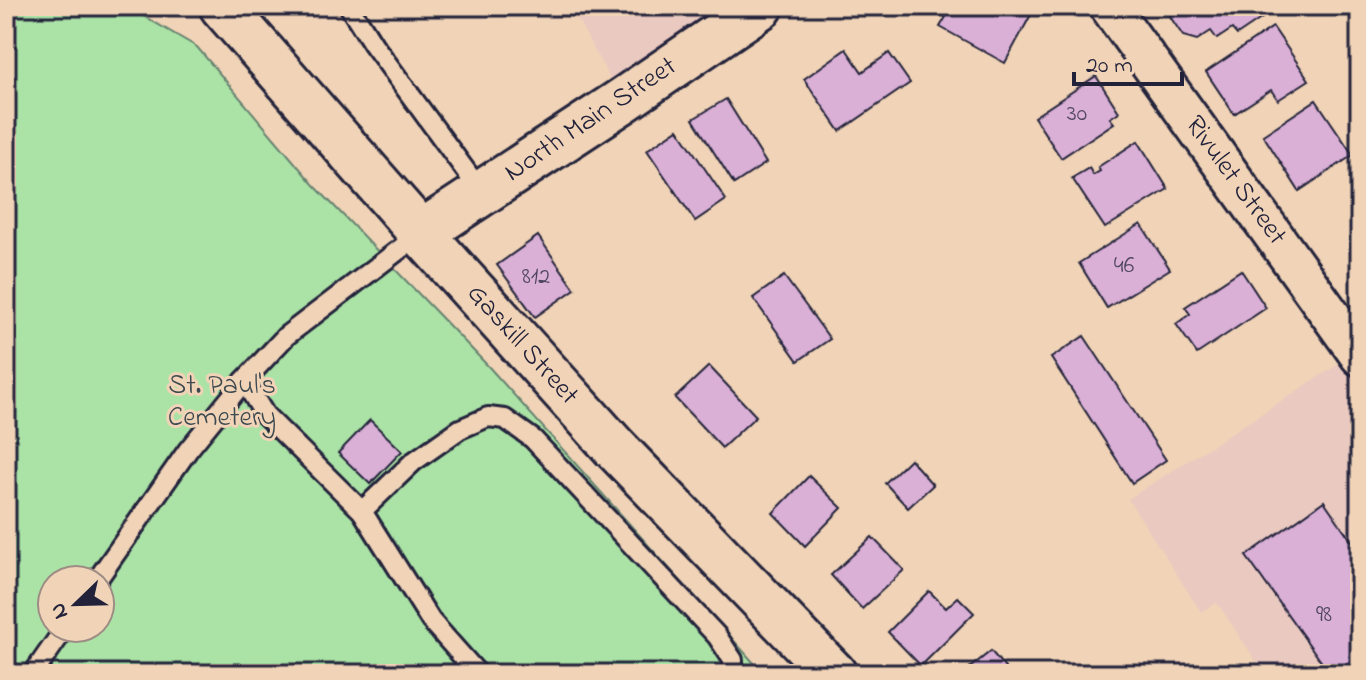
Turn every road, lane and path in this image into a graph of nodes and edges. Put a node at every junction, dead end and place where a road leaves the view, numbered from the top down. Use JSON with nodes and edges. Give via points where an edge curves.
{"nodes":[{"id":1,"x":222,"y":6,"type":"edge"},
{"id":2,"x":349,"y":6,"type":"edge"},
{"id":3,"x":761,"y":6,"type":"edge"},
{"id":4,"x":1109,"y":6,"type":"edge"},
{"id":5,"x":482,"y":193,"type":"junction"},
{"id":6,"x":421,"y":233,"type":"junction"},
{"id":7,"x":1360,"y":356,"type":"edge"},
{"id":8,"x":244,"y":381,"type":"junction"},
{"id":9,"x":362,"y":511,"type":"junction"},
{"id":10,"x":108,"y":564,"type":"edge"},
{"id":11,"x":54,"y":644,"type":"edge"},
{"id":12,"x":33,"y":674,"type":"edge"},
{"id":13,"x":478,"y":674,"type":"edge"},
{"id":14,"x":732,"y":674,"type":"edge"},
{"id":15,"x":834,"y":674,"type":"edge"}],
"edges":[{"from":1,"to":6,"type":"street","name":"Gaskill Street"},
{"from":2,"to":5,"type":"lane"},
{"from":3,"to":5,"type":"street","name":"North Main Street"},
{"from":4,"to":7,"type":"street","name":"Rivulet Street"},
{"from":5,"to":6,"type":"street","name":"North Main Street"},
{"from":6,"to":8,"type":"lane","via":[[286,336]]},
{"from":6,"to":15,"type":"street","name":"Gaskill Street","via":[[615,448]]},
{"from":8,"to":9,"type":"lane","via":[[265,415]]},
{"from":8,"to":10,"type":"lane"},
{"from":9,"to":13,"type":"lane","via":[[431,621]]},
{"from":9,"to":14,"type":"lane","via":[[413,462],[460,429],[488,417],[505,419],[533,439],[717,636],[733,660]]},
{"from":11,"to":12,"type":"lane"}]}
